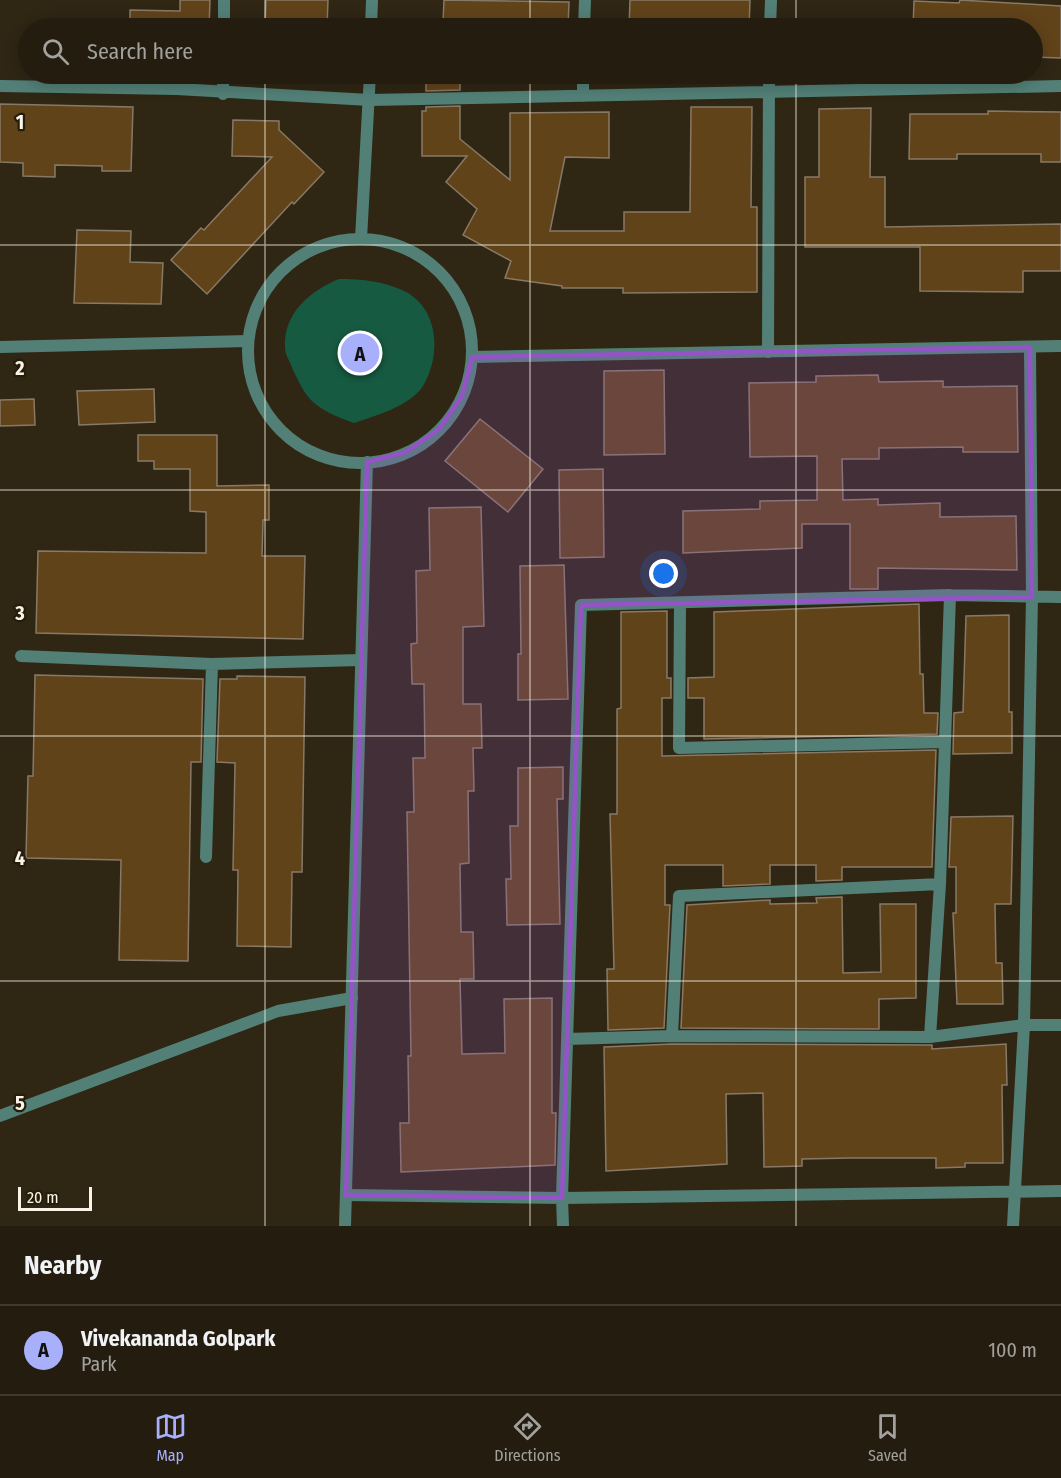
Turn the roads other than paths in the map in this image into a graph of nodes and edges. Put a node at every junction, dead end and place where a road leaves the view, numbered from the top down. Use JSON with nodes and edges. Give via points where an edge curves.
{"nodes":[{"id":1,"x":224,"y":0,"type":"edge"},
{"id":2,"x":372,"y":0,"type":"edge"},
{"id":3,"x":585,"y":0,"type":"edge"},
{"id":4,"x":771,"y":0,"type":"edge"},
{"id":5,"x":224,"y":18,"type":"edge"},
{"id":6,"x":372,"y":18,"type":"edge"},
{"id":7,"x":584,"y":18,"type":"edge"},
{"id":8,"x":770,"y":18,"type":"edge"},
{"id":9,"x":223,"y":84,"type":"edge"},
{"id":10,"x":370,"y":84,"type":"edge"},
{"id":11,"x":584,"y":84,"type":"edge"},
{"id":12,"x":769,"y":84,"type":"edge"},
{"id":13,"x":0,"y":86,"type":"edge"},
{"id":14,"x":1061,"y":86,"type":"edge"},
{"id":15,"x":769,"y":92,"type":"junction"},
{"id":16,"x":223,"y":94,"type":"junction"},
{"id":17,"x":583,"y":96,"type":"junction"},
{"id":18,"x":370,"y":100,"type":"junction"},
{"id":19,"x":361,"y":239,"type":"junction"},
{"id":20,"x":248,"y":340,"type":"junction"},
{"id":21,"x":1030,"y":346,"type":"junction"},
{"id":22,"x":1061,"y":346,"type":"edge"},
{"id":23,"x":0,"y":347,"type":"edge"},
{"id":24,"x":768,"y":352,"type":"junction"},
{"id":25,"x":472,"y":357,"type":"junction"},
{"id":26,"x":367,"y":462,"type":"junction"},
{"id":27,"x":950,"y":595,"type":"junction"},
{"id":28,"x":1032,"y":597,"type":"junction"},
{"id":29,"x":1061,"y":597,"type":"edge"},
{"id":30,"x":680,"y":604,"type":"junction"},
{"id":31,"x":21,"y":656,"type":"dead end"},
{"id":32,"x":361,"y":660,"type":"junction"},
{"id":33,"x":212,"y":663,"type":"junction"},
{"id":34,"x":945,"y":742,"type":"junction"},
{"id":35,"x":206,"y":857,"type":"dead end"},
{"id":36,"x":940,"y":884,"type":"junction"},
{"id":37,"x":352,"y":999,"type":"junction"},
{"id":38,"x":1024,"y":1025,"type":"junction"},
{"id":39,"x":1061,"y":1025,"type":"edge"},
{"id":40,"x":672,"y":1036,"type":"junction"},
{"id":41,"x":930,"y":1037,"type":"junction"},
{"id":42,"x":567,"y":1039,"type":"junction"},
{"id":43,"x":0,"y":1116,"type":"edge"},
{"id":44,"x":1013,"y":1191,"type":"junction"},
{"id":45,"x":1061,"y":1191,"type":"edge"},
{"id":46,"x":346,"y":1195,"type":"junction"},
{"id":47,"x":562,"y":1198,"type":"junction"},
{"id":48,"x":345,"y":1225,"type":"edge"},
{"id":49,"x":563,"y":1226,"type":"edge"},
{"id":50,"x":1013,"y":1226,"type":"edge"}],
"edges":[{"from":1,"to":5,"type":"street"},
{"from":2,"to":6,"type":"street"},
{"from":3,"to":7,"type":"street"},
{"from":4,"to":8,"type":"street"},
{"from":9,"to":16,"type":"street"},
{"from":10,"to":18,"type":"street"},
{"from":11,"to":17,"type":"street"},
{"from":12,"to":15,"type":"street"},
{"from":13,"to":16,"type":"street","via":[[177,89]]},
{"from":14,"to":15,"type":"street"},
{"from":15,"to":17,"type":"street"},
{"from":15,"to":24,"type":"street"},
{"from":16,"to":18,"type":"street"},
{"from":17,"to":18,"type":"street"},
{"from":18,"to":19,"type":"street"},
{"from":19,"to":20,"type":"street","via":[[320,246],[285,268],[259,301]]},
{"from":19,"to":25,"type":"street","via":[[405,248],[442,274],[465,312]]},
{"from":20,"to":23,"type":"street"},
{"from":20,"to":26,"type":"street","via":[[252,383],[260,403],[279,429],[304,449],[324,458]]},
{"from":21,"to":22,"type":"street"},
{"from":21,"to":24,"type":"street"},
{"from":21,"to":28,"type":"street"},
{"from":24,"to":25,"type":"street"},
{"from":25,"to":26,"type":"street","via":[[462,396],[440,429],[406,452]]},
{"from":26,"to":32,"type":"street"},
{"from":27,"to":28,"type":"street"},
{"from":27,"to":30,"type":"street"},
{"from":27,"to":34,"type":"street"},
{"from":28,"to":29,"type":"street"},
{"from":28,"to":38,"type":"street"},
{"from":30,"to":34,"type":"street","via":[[679,748]]},
{"from":30,"to":42,"type":"street","via":[[581,605]]},
{"from":31,"to":33,"type":"street"},
{"from":32,"to":33,"type":"street"},
{"from":32,"to":37,"type":"street"},
{"from":33,"to":35,"type":"street"},
{"from":34,"to":36,"type":"street"},
{"from":36,"to":40,"type":"street","via":[[678,896]]},
{"from":36,"to":41,"type":"street"},
{"from":37,"to":43,"type":"street","via":[[278,1011]]},
{"from":37,"to":46,"type":"street"},
{"from":38,"to":39,"type":"street"},
{"from":38,"to":41,"type":"street"},
{"from":38,"to":44,"type":"street"},
{"from":40,"to":41,"type":"street"},
{"from":40,"to":42,"type":"street"},
{"from":42,"to":47,"type":"street"},
{"from":44,"to":45,"type":"street"},
{"from":44,"to":47,"type":"street"},
{"from":44,"to":50,"type":"street"},
{"from":46,"to":47,"type":"street"},
{"from":46,"to":48,"type":"street"},
{"from":47,"to":49,"type":"street"}]}
